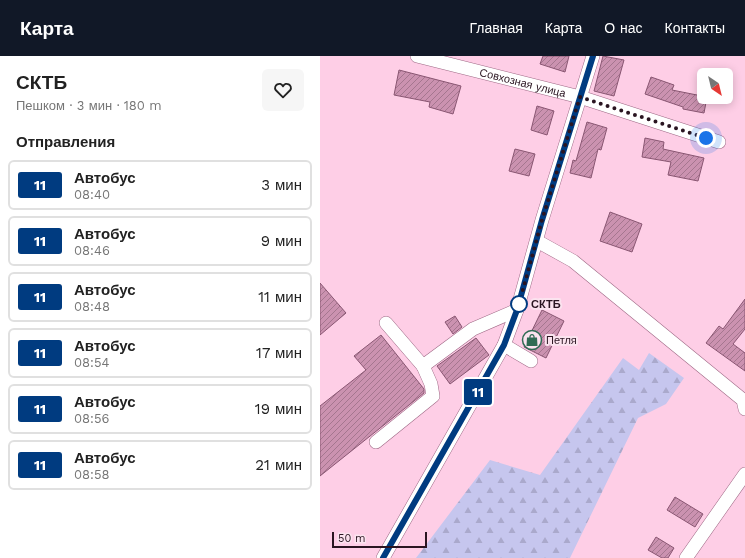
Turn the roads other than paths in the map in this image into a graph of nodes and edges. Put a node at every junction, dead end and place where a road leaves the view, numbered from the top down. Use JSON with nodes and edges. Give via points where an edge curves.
{"nodes":[{"id":1,"x":417,"y":56,"type":"edge"},
{"id":2,"x":593,"y":56,"type":"edge"},
{"id":3,"x":580,"y":97,"type":"junction"},
{"id":4,"x":719,"y":142,"type":"dead end"},
{"id":5,"x":536,"y":241,"type":"junction"},
{"id":6,"x":517,"y":310,"type":"junction"},
{"id":7,"x":386,"y":323,"type":"dead end"},
{"id":8,"x":504,"y":345,"type":"junction"},
{"id":9,"x":531,"y":361,"type":"dead end"},
{"id":10,"x":423,"y":366,"type":"junction"},
{"id":11,"x":744,"y":402,"type":"edge"},
{"id":12,"x":376,"y":442,"type":"dead end"},
{"id":13,"x":745,"y":474,"type":"edge"},
{"id":14,"x":383,"y":558,"type":"edge"},
{"id":15,"x":686,"y":558,"type":"edge"}],
"edges":[{"from":1,"to":3,"type":"street","name":"Совхозная улица"},
{"from":2,"to":3,"type":"street"},
{"from":3,"to":4,"type":"street","name":"Совхозная улица"},
{"from":3,"to":5,"type":"street"},
{"from":5,"to":6,"type":"street"},
{"from":5,"to":11,"type":"street","via":[[573,261]]},
{"from":6,"to":8,"type":"street"},
{"from":6,"to":10,"type":"street","via":[[473,329]]},
{"from":7,"to":10,"type":"street"},
{"from":8,"to":9,"type":"street"},
{"from":8,"to":14,"type":"street"},
{"from":10,"to":12,"type":"street","via":[[433,396]]},
{"from":13,"to":15,"type":"street"}]}
